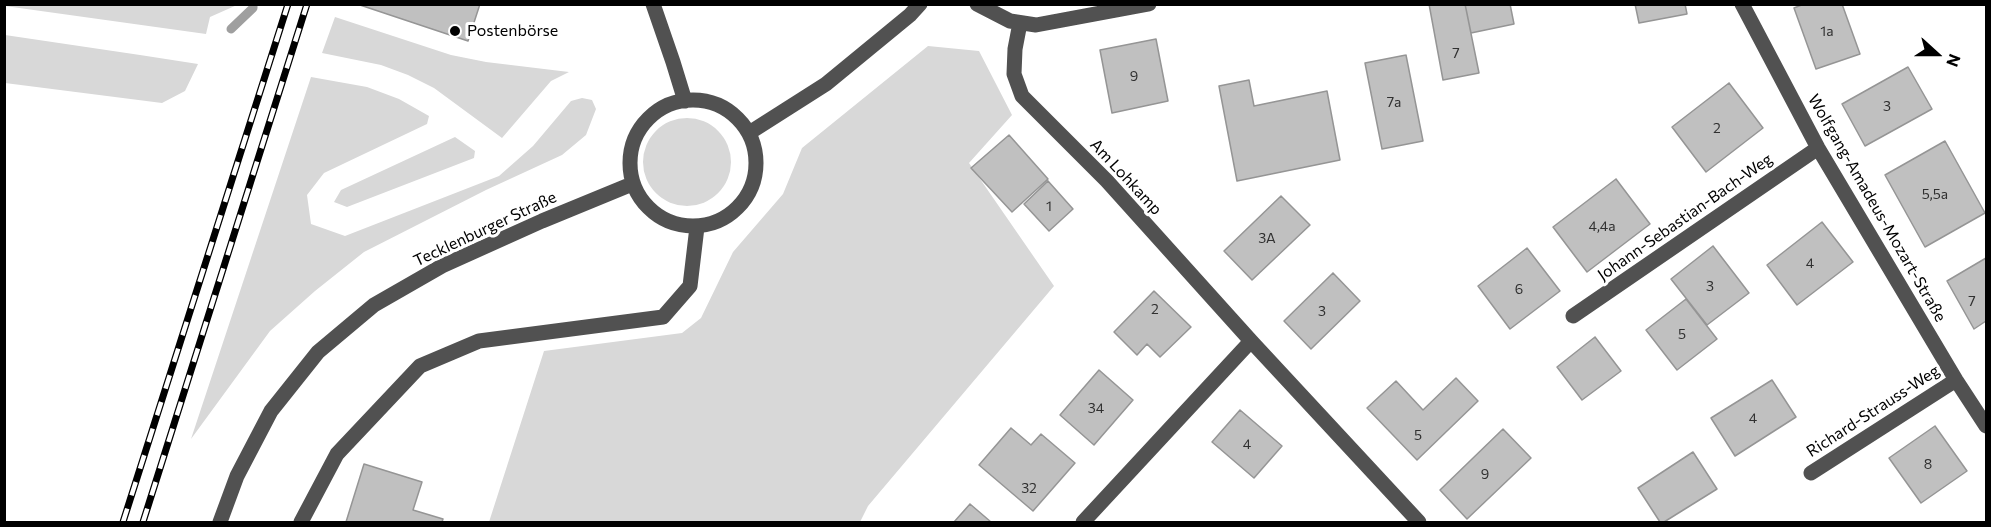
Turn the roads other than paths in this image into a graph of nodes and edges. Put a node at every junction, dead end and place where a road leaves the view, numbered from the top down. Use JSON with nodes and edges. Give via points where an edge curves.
{"nodes":[{"id":1,"x":653,"y":4,"type":"edge"},
{"id":2,"x":920,"y":4,"type":"edge"},
{"id":3,"x":977,"y":4,"type":"edge"},
{"id":4,"x":1149,"y":4,"type":"edge"},
{"id":5,"x":1742,"y":4,"type":"edge"},
{"id":6,"x":1020,"y":23,"type":"junction"},
{"id":7,"x":684,"y":101,"type":"junction"},
{"id":8,"x":749,"y":133,"type":"junction"},
{"id":9,"x":1818,"y":148,"type":"junction"},
{"id":10,"x":632,"y":184,"type":"junction"},
{"id":11,"x":697,"y":227,"type":"junction"},
{"id":12,"x":1573,"y":316,"type":"dead end"},
{"id":13,"x":1251,"y":341,"type":"junction"},
{"id":14,"x":1956,"y":380,"type":"junction"},
{"id":15,"x":1986,"y":426,"type":"edge"},
{"id":16,"x":1811,"y":473,"type":"dead end"},
{"id":17,"x":220,"y":522,"type":"edge"},
{"id":18,"x":301,"y":522,"type":"edge"},
{"id":19,"x":1083,"y":522,"type":"edge"},
{"id":20,"x":1419,"y":522,"type":"edge"}],
"edges":[{"from":1,"to":7,"type":"street"},
{"from":2,"to":8,"type":"street","via":[[826,84]]},
{"from":3,"to":6,"type":"street"},
{"from":4,"to":6,"type":"street","via":[[1054,23]]},
{"from":5,"to":9,"type":"street","name":"Wolfgang-Amadeus-Mozart-Straße"},
{"from":6,"to":13,"type":"street","name":"Am Lohkamp","via":[[1014,74],[1022,96],[1107,180]]},
{"from":7,"to":8,"type":"street","via":[[718,105],[736,116]]},
{"from":7,"to":10,"type":"street","via":[[658,110],[643,124],[633,142],[629,163]]},
{"from":8,"to":11,"type":"street","via":[[756,153],[756,174],[748,194],[735,211],[718,222]]},
{"from":9,"to":12,"type":"street","name":"Johann-Sebastian-Bach-Weg"},
{"from":9,"to":14,"type":"street","name":"Wolfgang-Amadeus-Mozart-Straße"},
{"from":10,"to":11,"type":"street","via":[[642,202],[657,216],[676,225]]},
{"from":10,"to":17,"type":"street","name":"Tecklenburger Straße","via":[[442,266],[374,305],[318,352],[271,411],[237,476]]},
{"from":11,"to":18,"type":"street","via":[[690,286],[663,317],[479,341],[420,366],[337,454]]},
{"from":13,"to":19,"type":"street"},
{"from":13,"to":20,"type":"street","name":"Am Lohkamp"},
{"from":14,"to":15,"type":"street","name":"Wolfgang-Amadeus-Mozart-Straße"},
{"from":14,"to":16,"type":"street","name":"Richard-Strauss-Weg"}]}
